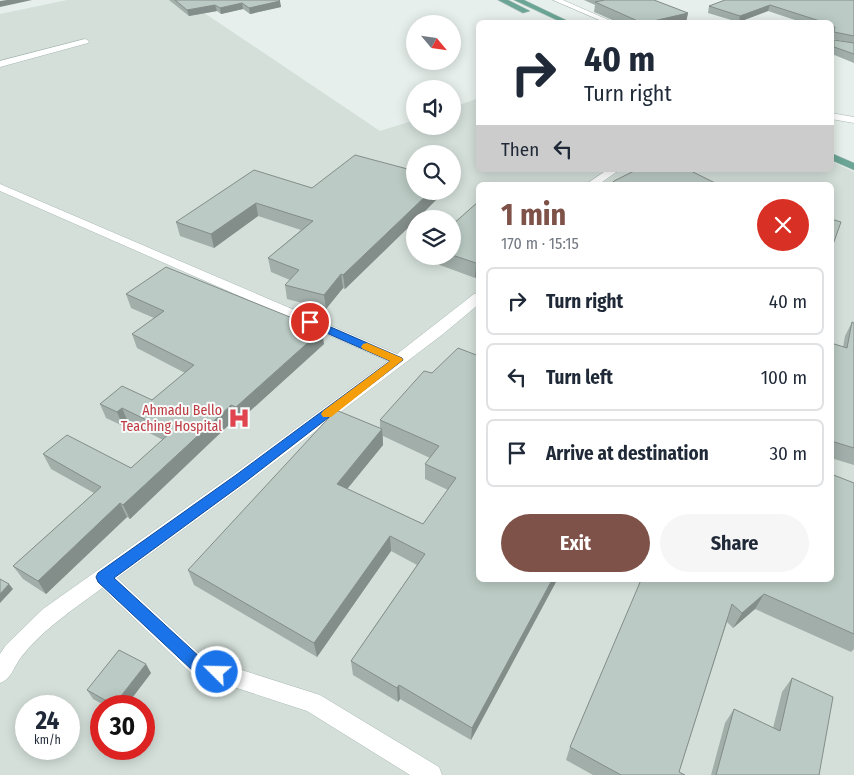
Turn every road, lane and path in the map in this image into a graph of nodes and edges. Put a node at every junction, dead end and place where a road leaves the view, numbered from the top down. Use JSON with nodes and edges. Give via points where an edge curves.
{"nodes":[{"id":1,"x":518,"y":0,"type":"edge"},
{"id":2,"x":558,"y":0,"type":"edge"},
{"id":3,"x":504,"y":1,"type":"edge"},
{"id":4,"x":546,"y":20,"type":"edge"},
{"id":5,"x":562,"y":20,"type":"edge"},
{"id":6,"x":604,"y":20,"type":"edge"},
{"id":7,"x":85,"y":41,"type":"dead end"},
{"id":8,"x":834,"y":44,"type":"edge"},
{"id":9,"x":854,"y":48,"type":"edge"},
{"id":10,"x":0,"y":64,"type":"edge"},
{"id":11,"x":834,"y":117,"type":"edge"},
{"id":12,"x":854,"y":120,"type":"edge"},
{"id":13,"x":834,"y":148,"type":"edge"},
{"id":14,"x":834,"y":157,"type":"edge"},
{"id":15,"x":854,"y":158,"type":"edge"},
{"id":16,"x":854,"y":167,"type":"edge"},
{"id":17,"x":611,"y":172,"type":"edge"},
{"id":18,"x":595,"y":182,"type":"edge"},
{"id":19,"x":0,"y":187,"type":"edge"},
{"id":20,"x":476,"y":299,"type":"edge"},
{"id":21,"x":398,"y":360,"type":"junction"},
{"id":22,"x":103,"y":577,"type":"junction"},
{"id":23,"x":6,"y":648,"type":"edge"},
{"id":24,"x":0,"y":673,"type":"edge"},
{"id":25,"x":431,"y":775,"type":"edge"}],
"edges":[{"from":1,"to":5,"type":"main road"},
{"from":2,"to":6,"type":"street"},
{"from":3,"to":4,"type":"main road"},
{"from":7,"to":10,"type":"street"},
{"from":8,"to":9,"type":"street"},
{"from":11,"to":12,"type":"street"},
{"from":13,"to":15,"type":"main road"},
{"from":14,"to":16,"type":"main road"},
{"from":17,"to":18,"type":"street"},
{"from":19,"to":21,"type":"street"},
{"from":20,"to":21,"type":"street"},
{"from":21,"to":22,"type":"street","via":[[249,473]]},
{"from":22,"to":23,"type":"street"},
{"from":22,"to":25,"type":"street","via":[[198,666],[312,702]]},
{"from":23,"to":24,"type":"street"}]}
